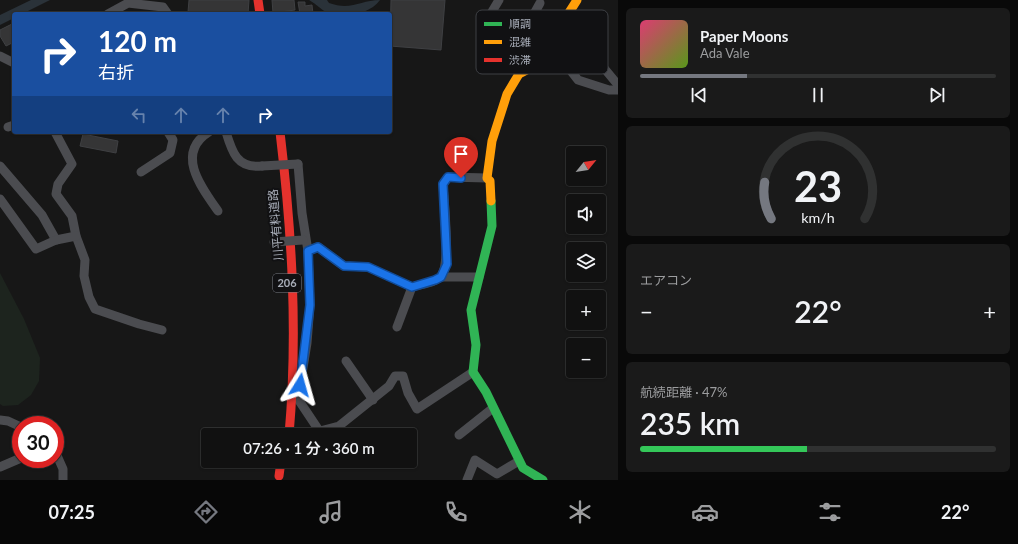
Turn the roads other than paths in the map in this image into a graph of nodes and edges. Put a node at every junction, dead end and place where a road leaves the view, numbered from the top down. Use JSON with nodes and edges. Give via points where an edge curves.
{"nodes":[{"id":1,"x":258,"y":0,"type":"edge"},
{"id":2,"x":263,"y":0,"type":"edge"},
{"id":3,"x":499,"y":0,"type":"edge"},
{"id":4,"x":578,"y":0,"type":"edge"},
{"id":5,"x":129,"y":2,"type":"edge"},
{"id":6,"x":540,"y":4,"type":"dead end"},
{"id":7,"x":493,"y":10,"type":"edge"},
{"id":8,"x":537,"y":10,"type":"edge"},
{"id":9,"x":571,"y":10,"type":"edge"},
{"id":10,"x":112,"y":12,"type":"edge"},
{"id":11,"x":167,"y":12,"type":"edge"},
{"id":12,"x":260,"y":12,"type":"edge"},
{"id":13,"x":265,"y":12,"type":"edge"},
{"id":14,"x":0,"y":56,"type":"edge"},
{"id":15,"x":12,"y":62,"type":"edge"},
{"id":16,"x":608,"y":73,"type":"edge"},
{"id":17,"x":519,"y":74,"type":"edge"},
{"id":18,"x":573,"y":74,"type":"edge"},
{"id":19,"x":618,"y":85,"type":"edge"},
{"id":20,"x":618,"y":90,"type":"edge"},
{"id":21,"x":57,"y":134,"type":"edge"},
{"id":22,"x":169,"y":134,"type":"edge"},
{"id":23,"x":206,"y":134,"type":"edge"},
{"id":24,"x":227,"y":134,"type":"edge"},
{"id":25,"x":275,"y":134,"type":"edge"},
{"id":26,"x":280,"y":134,"type":"edge"},
{"id":27,"x":0,"y":166,"type":"edge"},
{"id":28,"x":141,"y":172,"type":"dead end"},
{"id":29,"x":487,"y":178,"type":"junction"},
{"id":30,"x":0,"y":199,"type":"edge"},
{"id":31,"x":218,"y":211,"type":"dead end"},
{"id":32,"x":76,"y":236,"type":"junction"},
{"id":33,"x":56,"y":240,"type":"junction"},
{"id":34,"x":303,"y":240,"type":"dead end"},
{"id":35,"x":274,"y":242,"type":"dead end"},
{"id":36,"x":308,"y":251,"type":"junction"},
{"id":37,"x":441,"y":277,"type":"junction"},
{"id":38,"x":479,"y":277,"type":"junction"},
{"id":39,"x":412,"y":287,"type":"junction"},
{"id":40,"x":397,"y":327,"type":"dead end"},
{"id":41,"x":162,"y":330,"type":"dead end"},
{"id":42,"x":346,"y":361,"type":"dead end"},
{"id":43,"x":473,"y":372,"type":"junction"},
{"id":44,"x":373,"y":400,"type":"junction"},
{"id":45,"x":494,"y":408,"type":"junction"},
{"id":46,"x":0,"y":420,"type":"edge"},
{"id":47,"x":12,"y":423,"type":"edge"},
{"id":48,"x":285,"y":428,"type":"edge"},
{"id":49,"x":289,"y":428,"type":"edge"},
{"id":50,"x":459,"y":435,"type":"dead end"},
{"id":51,"x":519,"y":461,"type":"junction"},
{"id":52,"x":12,"y":462,"type":"edge"},
{"id":53,"x":0,"y":467,"type":"edge"},
{"id":54,"x":63,"y":468,"type":"edge"},
{"id":55,"x":281,"y":468,"type":"edge"},
{"id":56,"x":284,"y":468,"type":"edge"},
{"id":57,"x":63,"y":480,"type":"edge"},
{"id":58,"x":467,"y":480,"type":"edge"},
{"id":59,"x":543,"y":480,"type":"edge"}],
"edges":[{"from":1,"to":12,"type":"main road"},
{"from":2,"to":13,"type":"main road"},
{"from":3,"to":7,"type":"street"},
{"from":4,"to":9,"type":"main road"},
{"from":5,"to":10,"type":"street"},
{"from":5,"to":11,"type":"street","via":[[163,7]]},
{"from":6,"to":8,"type":"street"},
{"from":14,"to":15,"type":"street"},
{"from":16,"to":19,"type":"street"},
{"from":17,"to":29,"type":"main road","via":[[507,94],[492,141]]},
{"from":18,"to":20,"type":"street","via":[[578,80],[609,90]]},
{"from":21,"to":32,"type":"street","via":[[72,164],[58,184],[56,194],[72,216]]},
{"from":22,"to":28,"type":"street","via":[[173,140],[170,153]]},
{"from":23,"to":31,"type":"street","via":[[197,141],[192,151],[192,165],[205,193]]},
{"from":24,"to":36,"type":"street","bridge":true,"via":[[237,160],[251,167],[298,164]]},
{"from":25,"to":48,"type":"main road","name":"川平有料道路","number":"206","via":[[288,324],[288,385]]},
{"from":26,"to":49,"type":"main road","name":"川平有料道路","number":"206","via":[[293,285],[295,342]]},
{"from":27,"to":33,"type":"street","via":[[42,216]]},
{"from":29,"to":37,"type":"street","via":[[448,177],[443,184],[447,264]]},
{"from":29,"to":38,"type":"main road","via":[[490,181],[492,226]]},
{"from":30,"to":33,"type":"street","via":[[36,249]]},
{"from":32,"to":33,"type":"street"},
{"from":32,"to":41,"type":"street","via":[[85,260],[84,276],[89,297],[95,309]]},
{"from":34,"to":35,"type":"street","bridge":true},
{"from":36,"to":39,"type":"street","via":[[318,247],[344,266],[368,267]]},
{"from":36,"to":44,"type":"street","via":[[310,305],[298,399],[320,432],[339,426]]},
{"from":37,"to":38,"type":"street"},
{"from":37,"to":39,"type":"street"},
{"from":38,"to":43,"type":"main road","via":[[471,310],[476,345]]},
{"from":39,"to":40,"type":"street"},
{"from":42,"to":44,"type":"street"},
{"from":43,"to":44,"type":"street","via":[[417,409],[408,393],[403,376],[396,376]]},
{"from":43,"to":45,"type":"main road"},
{"from":45,"to":50,"type":"street"},
{"from":45,"to":51,"type":"main road"},
{"from":46,"to":47,"type":"street"},
{"from":51,"to":58,"type":"street","via":[[497,474],[474,460]]},
{"from":51,"to":59,"type":"main road","via":[[523,468]]},
{"from":52,"to":53,"type":"street"},
{"from":54,"to":57,"type":"street"},
{"from":55,"to":56,"type":"main road","via":[[282,476]]}]}
